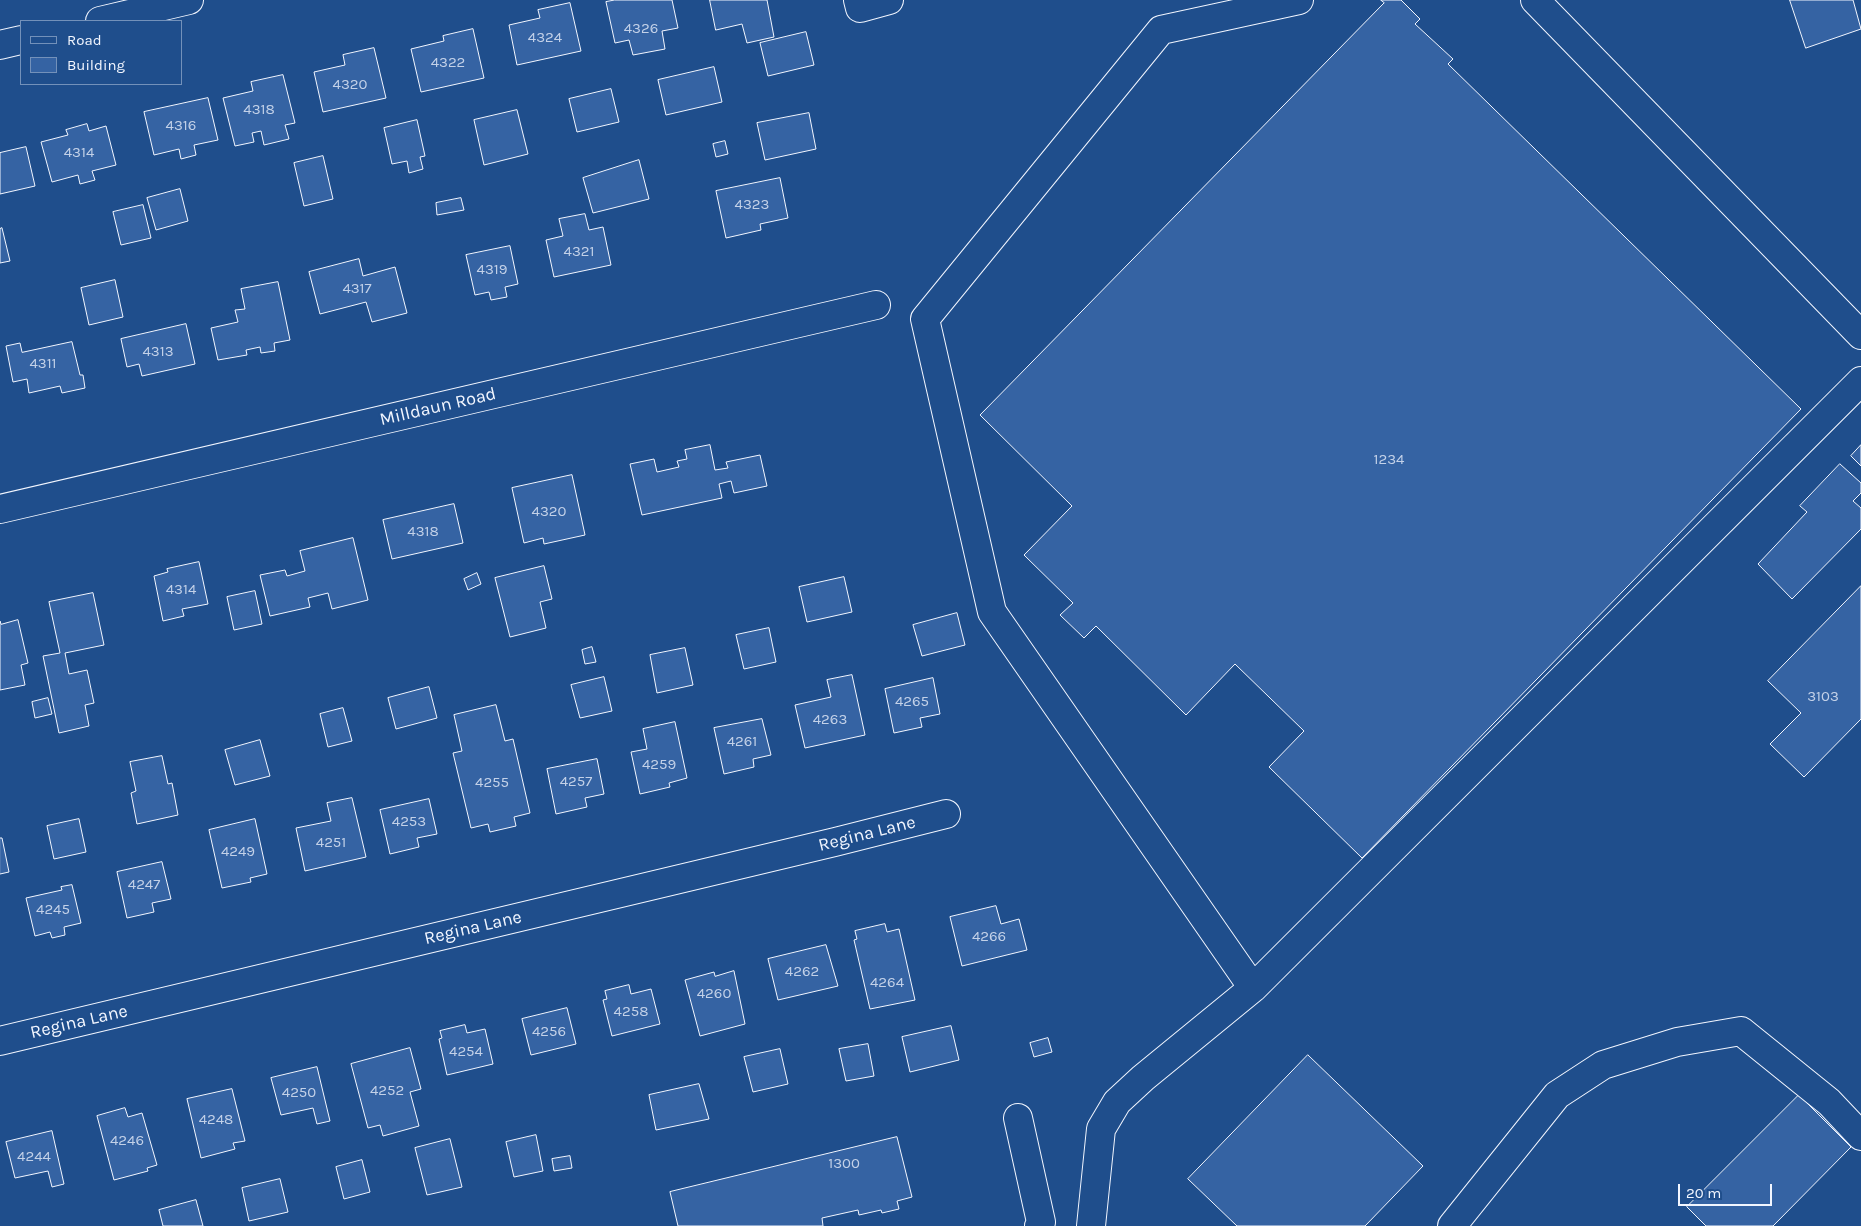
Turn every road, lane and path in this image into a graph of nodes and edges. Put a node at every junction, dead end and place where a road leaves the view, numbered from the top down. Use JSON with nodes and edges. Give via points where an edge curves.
{"nodes":[{"id":1,"x":189,"y":0,"type":"edge"},
{"id":2,"x":858,"y":0,"type":"edge"},
{"id":3,"x":889,"y":0,"type":"edge"},
{"id":4,"x":1299,"y":0,"type":"edge"},
{"id":5,"x":1535,"y":0,"type":"edge"},
{"id":6,"x":104,"y":20,"type":"edge"},
{"id":7,"x":20,"y":40,"type":"edge"},
{"id":8,"x":0,"y":45,"type":"edge"},
{"id":9,"x":876,"y":305,"type":"dead end"},
{"id":10,"x":1861,"y":335,"type":"edge"},
{"id":11,"x":1861,"y":381,"type":"edge"},
{"id":12,"x":0,"y":509,"type":"edge"},
{"id":13,"x":946,"y":814,"type":"dead end"},
{"id":14,"x":1253,"y":988,"type":"junction"},
{"id":15,"x":0,"y":1041,"type":"edge"},
{"id":16,"x":1018,"y":1118,"type":"dead end"},
{"id":17,"x":1861,"y":1136,"type":"edge"},
{"id":18,"x":1039,"y":1226,"type":"edge"},
{"id":19,"x":1091,"y":1226,"type":"edge"},
{"id":20,"x":1452,"y":1226,"type":"edge"}],
"edges":[{"from":1,"to":6,"type":"street"},
{"from":2,"to":3,"type":"street","via":[[860,8]]},
{"from":4,"to":14,"type":"street","via":[[1161,30],[925,319],[992,612]]},
{"from":5,"to":10,"type":"street"},
{"from":7,"to":8,"type":"street"},
{"from":9,"to":12,"type":"street","name":"Milldaun Road"},
{"from":11,"to":14,"type":"street"},
{"from":13,"to":15,"type":"street","name":"Regina Lane"},
{"from":14,"to":19,"type":"street","via":[[1117,1102],[1101,1129]]},
{"from":16,"to":18,"type":"street","via":[[1041,1222]]},
{"from":17,"to":20,"type":"street","via":[[1829,1102],[1741,1031],[1677,1042],[1603,1065],[1557,1095]]}]}
